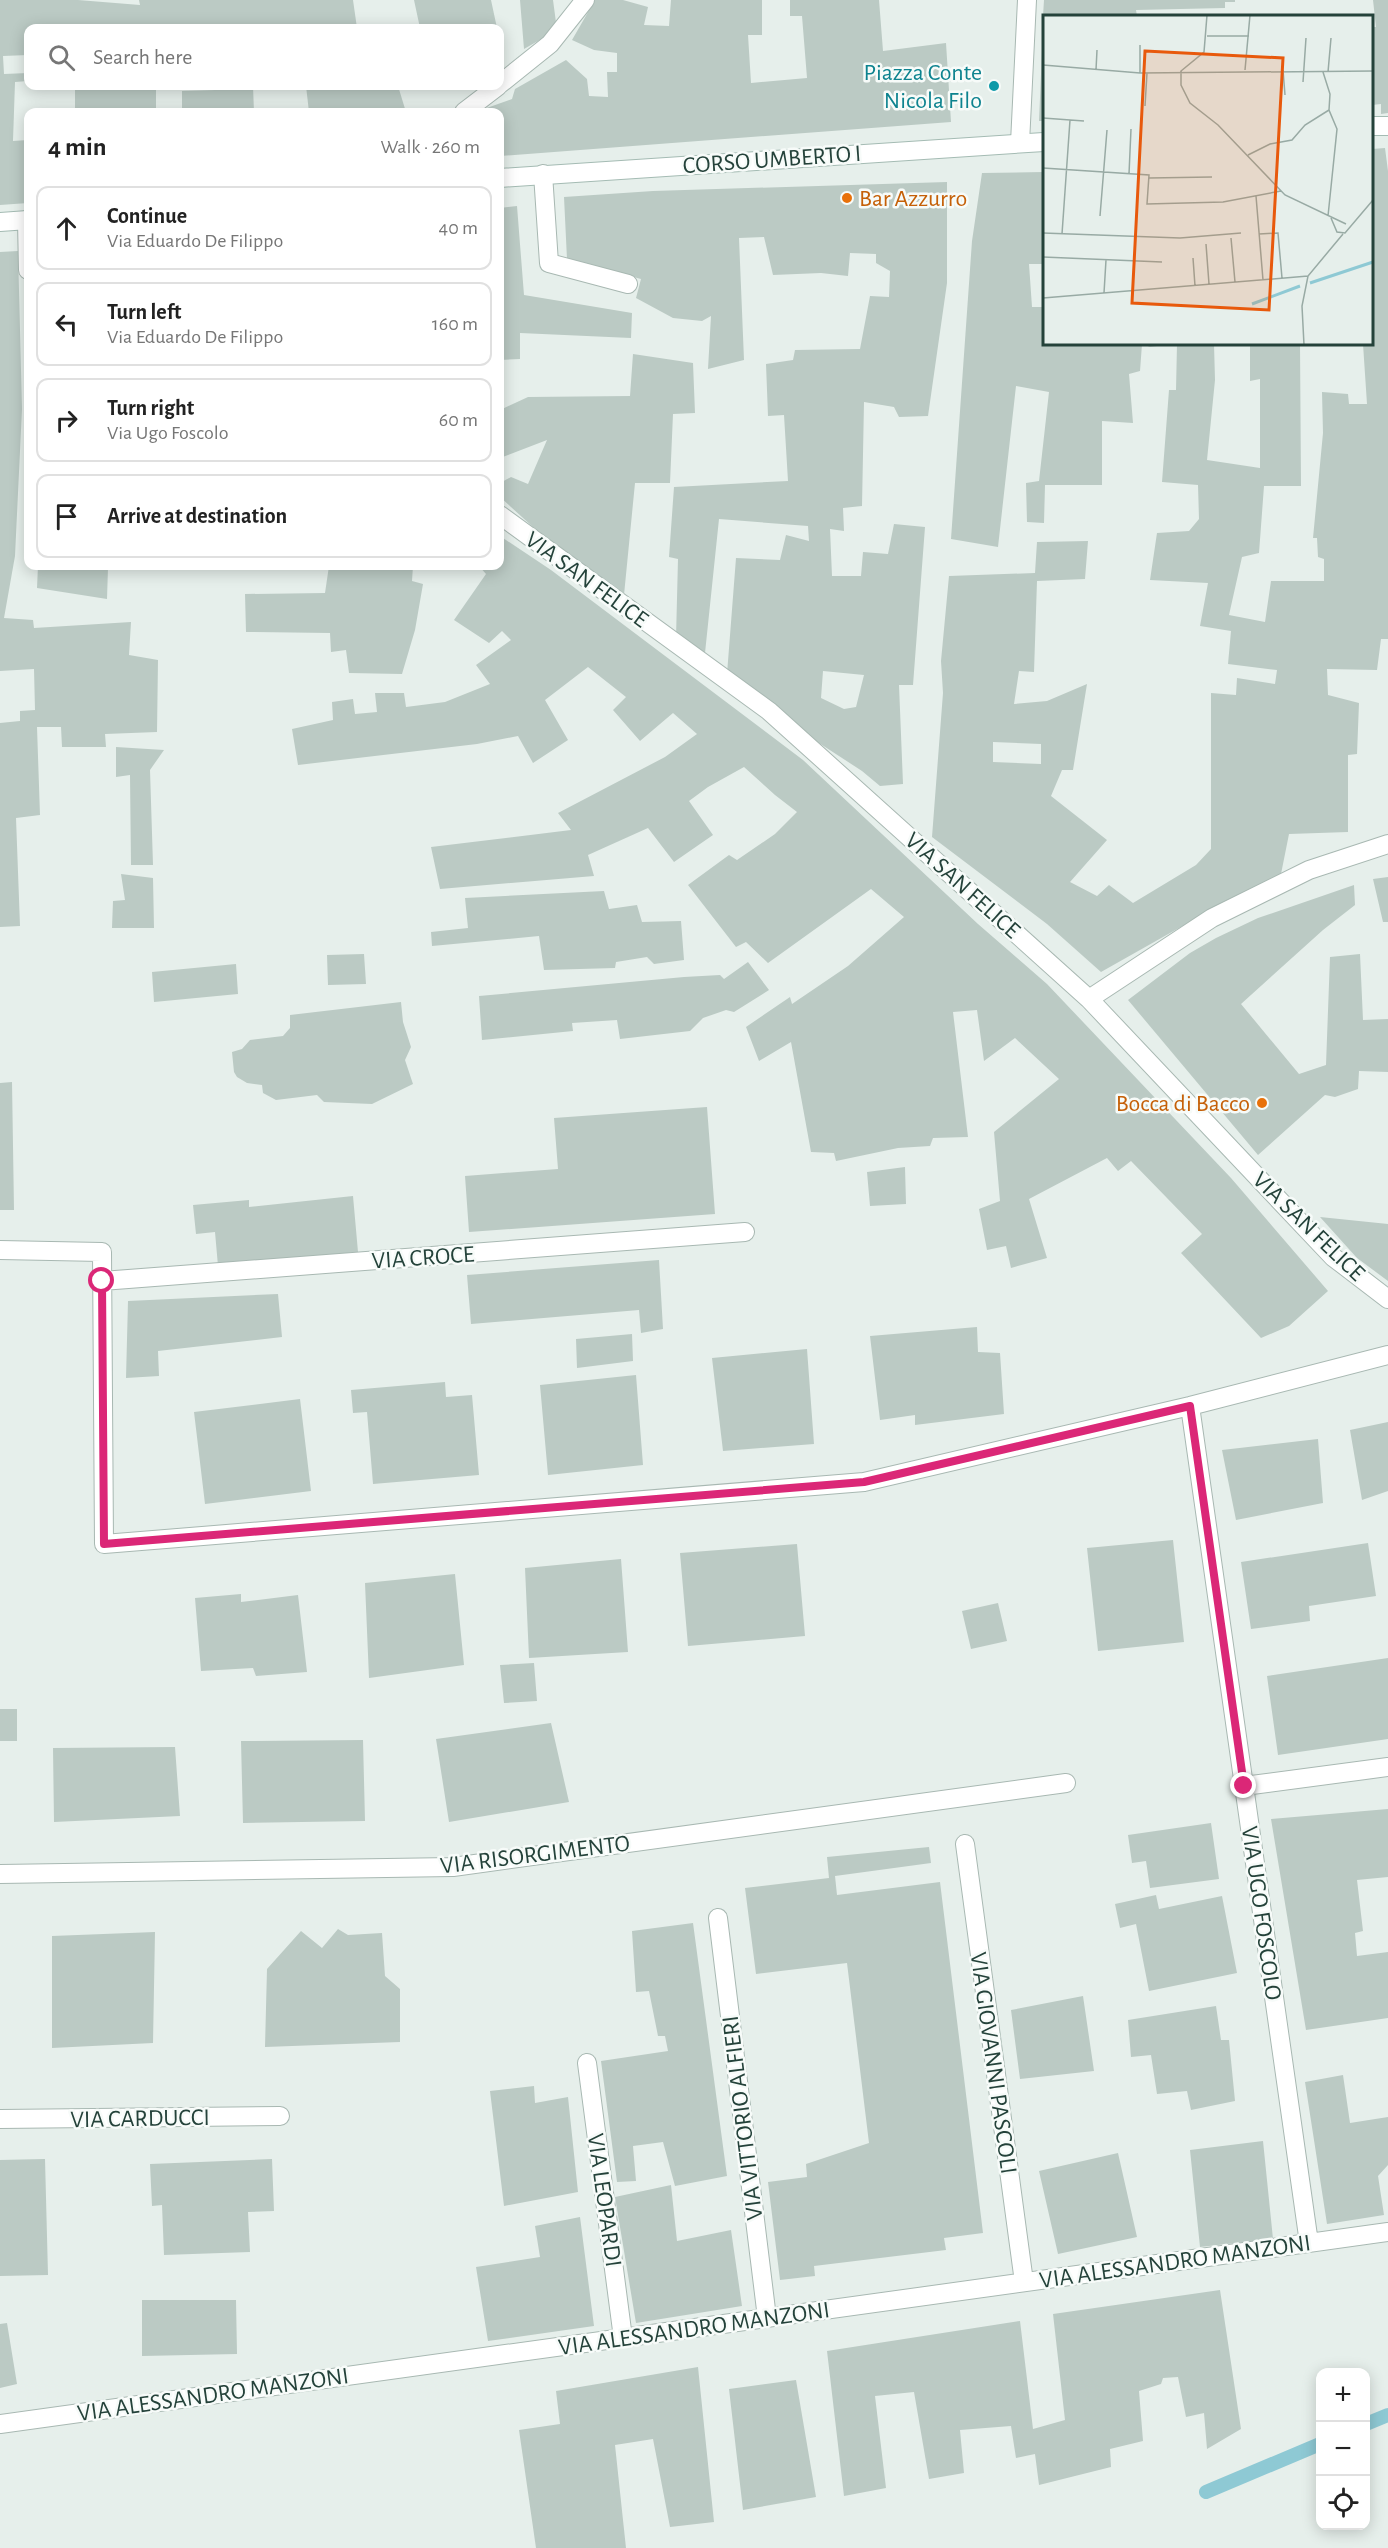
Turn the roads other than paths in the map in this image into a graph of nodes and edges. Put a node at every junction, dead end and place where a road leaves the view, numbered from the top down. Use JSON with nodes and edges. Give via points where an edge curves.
{"nodes":[{"id":1,"x":585,"y":0,"type":"edge"},
{"id":2,"x":1027,"y":0,"type":"edge"},
{"id":3,"x":504,"y":81,"type":"edge"},
{"id":4,"x":493,"y":90,"type":"edge"},
{"id":5,"x":469,"y":108,"type":"edge"},
{"id":6,"x":1020,"y":142,"type":"junction"},
{"id":7,"x":1043,"y":142,"type":"edge"},
{"id":8,"x":543,"y":174,"type":"junction"},
{"id":9,"x":504,"y":178,"type":"edge"},
{"id":10,"x":24,"y":220,"type":"edge"},
{"id":11,"x":0,"y":222,"type":"edge"},
{"id":12,"x":628,"y":284,"type":"dead end"},
{"id":13,"x":504,"y":518,"type":"edge"},
{"id":14,"x":1388,"y":844,"type":"edge"},
{"id":15,"x":1089,"y":999,"type":"junction"},
{"id":16,"x":745,"y":1232,"type":"dead end"},
{"id":17,"x":0,"y":1250,"type":"edge"},
{"id":18,"x":102,"y":1281,"type":"junction"},
{"id":19,"x":1388,"y":1299,"type":"edge"},
{"id":20,"x":1388,"y":1355,"type":"edge"},
{"id":21,"x":1190,"y":1406,"type":"junction"},
{"id":22,"x":1388,"y":1767,"type":"edge"},
{"id":23,"x":1066,"y":1783,"type":"dead end"},
{"id":24,"x":1244,"y":1786,"type":"junction"},
{"id":25,"x":965,"y":1844,"type":"dead end"},
{"id":26,"x":0,"y":1874,"type":"edge"},
{"id":27,"x":718,"y":1918,"type":"dead end"},
{"id":28,"x":587,"y":2063,"type":"dead end"},
{"id":29,"x":280,"y":2116,"type":"dead end"},
{"id":30,"x":0,"y":2119,"type":"edge"},
{"id":31,"x":1388,"y":2232,"type":"edge"},
{"id":32,"x":1309,"y":2242,"type":"junction"},
{"id":33,"x":1024,"y":2282,"type":"junction"},
{"id":34,"x":767,"y":2318,"type":"junction"},
{"id":35,"x":623,"y":2338,"type":"junction"},
{"id":36,"x":0,"y":2424,"type":"edge"}],
"edges":[{"from":1,"to":3,"type":"street","via":[[550,44]]},
{"from":2,"to":6,"type":"street"},
{"from":4,"to":5,"type":"street"},
{"from":6,"to":7,"type":"street","name":"CORSO UMBERTO I"},
{"from":6,"to":8,"type":"street","name":"CORSO UMBERTO I"},
{"from":8,"to":9,"type":"street","name":"CORSO UMBERTO I"},
{"from":8,"to":12,"type":"street","via":[[549,263]]},
{"from":10,"to":11,"type":"street"},
{"from":13,"to":15,"type":"street","name":"VIA SAN FELICE","via":[[769,711]]},
{"from":14,"to":15,"type":"street","via":[[1309,870],[1212,918]]},
{"from":15,"to":19,"type":"street","name":"VIA SAN FELICE","via":[[1334,1257]]},
{"from":16,"to":18,"type":"street","name":"VIA CROCE"},
{"from":17,"to":18,"type":"street","via":[[102,1252]]},
{"from":18,"to":21,"type":"street","via":[[104,1544],[864,1482]]},
{"from":20,"to":21,"type":"street"},
{"from":21,"to":24,"type":"street","name":"VIA UGO FOSCOLO"},
{"from":22,"to":24,"type":"street"},
{"from":23,"to":26,"type":"street","name":"VIA RISORGIMENTO","via":[[453,1867]]},
{"from":24,"to":32,"type":"street","name":"VIA UGO FOSCOLO"},
{"from":25,"to":33,"type":"street","name":"VIA GIOVANNI PASCOLI"},
{"from":27,"to":34,"type":"street","name":"VIA VITTORIO ALFIERI"},
{"from":28,"to":35,"type":"street","name":"VIA LEOPARDI"},
{"from":29,"to":30,"type":"street","name":"VIA CARDUCCI"},
{"from":31,"to":32,"type":"street","name":"VIA ALESSANDRO MANZONI"},
{"from":32,"to":33,"type":"street","name":"VIA ALESSANDRO MANZONI"},
{"from":33,"to":34,"type":"street","name":"VIA ALESSANDRO MANZONI"},
{"from":34,"to":35,"type":"street","name":"VIA ALESSANDRO MANZONI"},
{"from":35,"to":36,"type":"street","name":"VIA ALESSANDRO MANZONI"}]}
